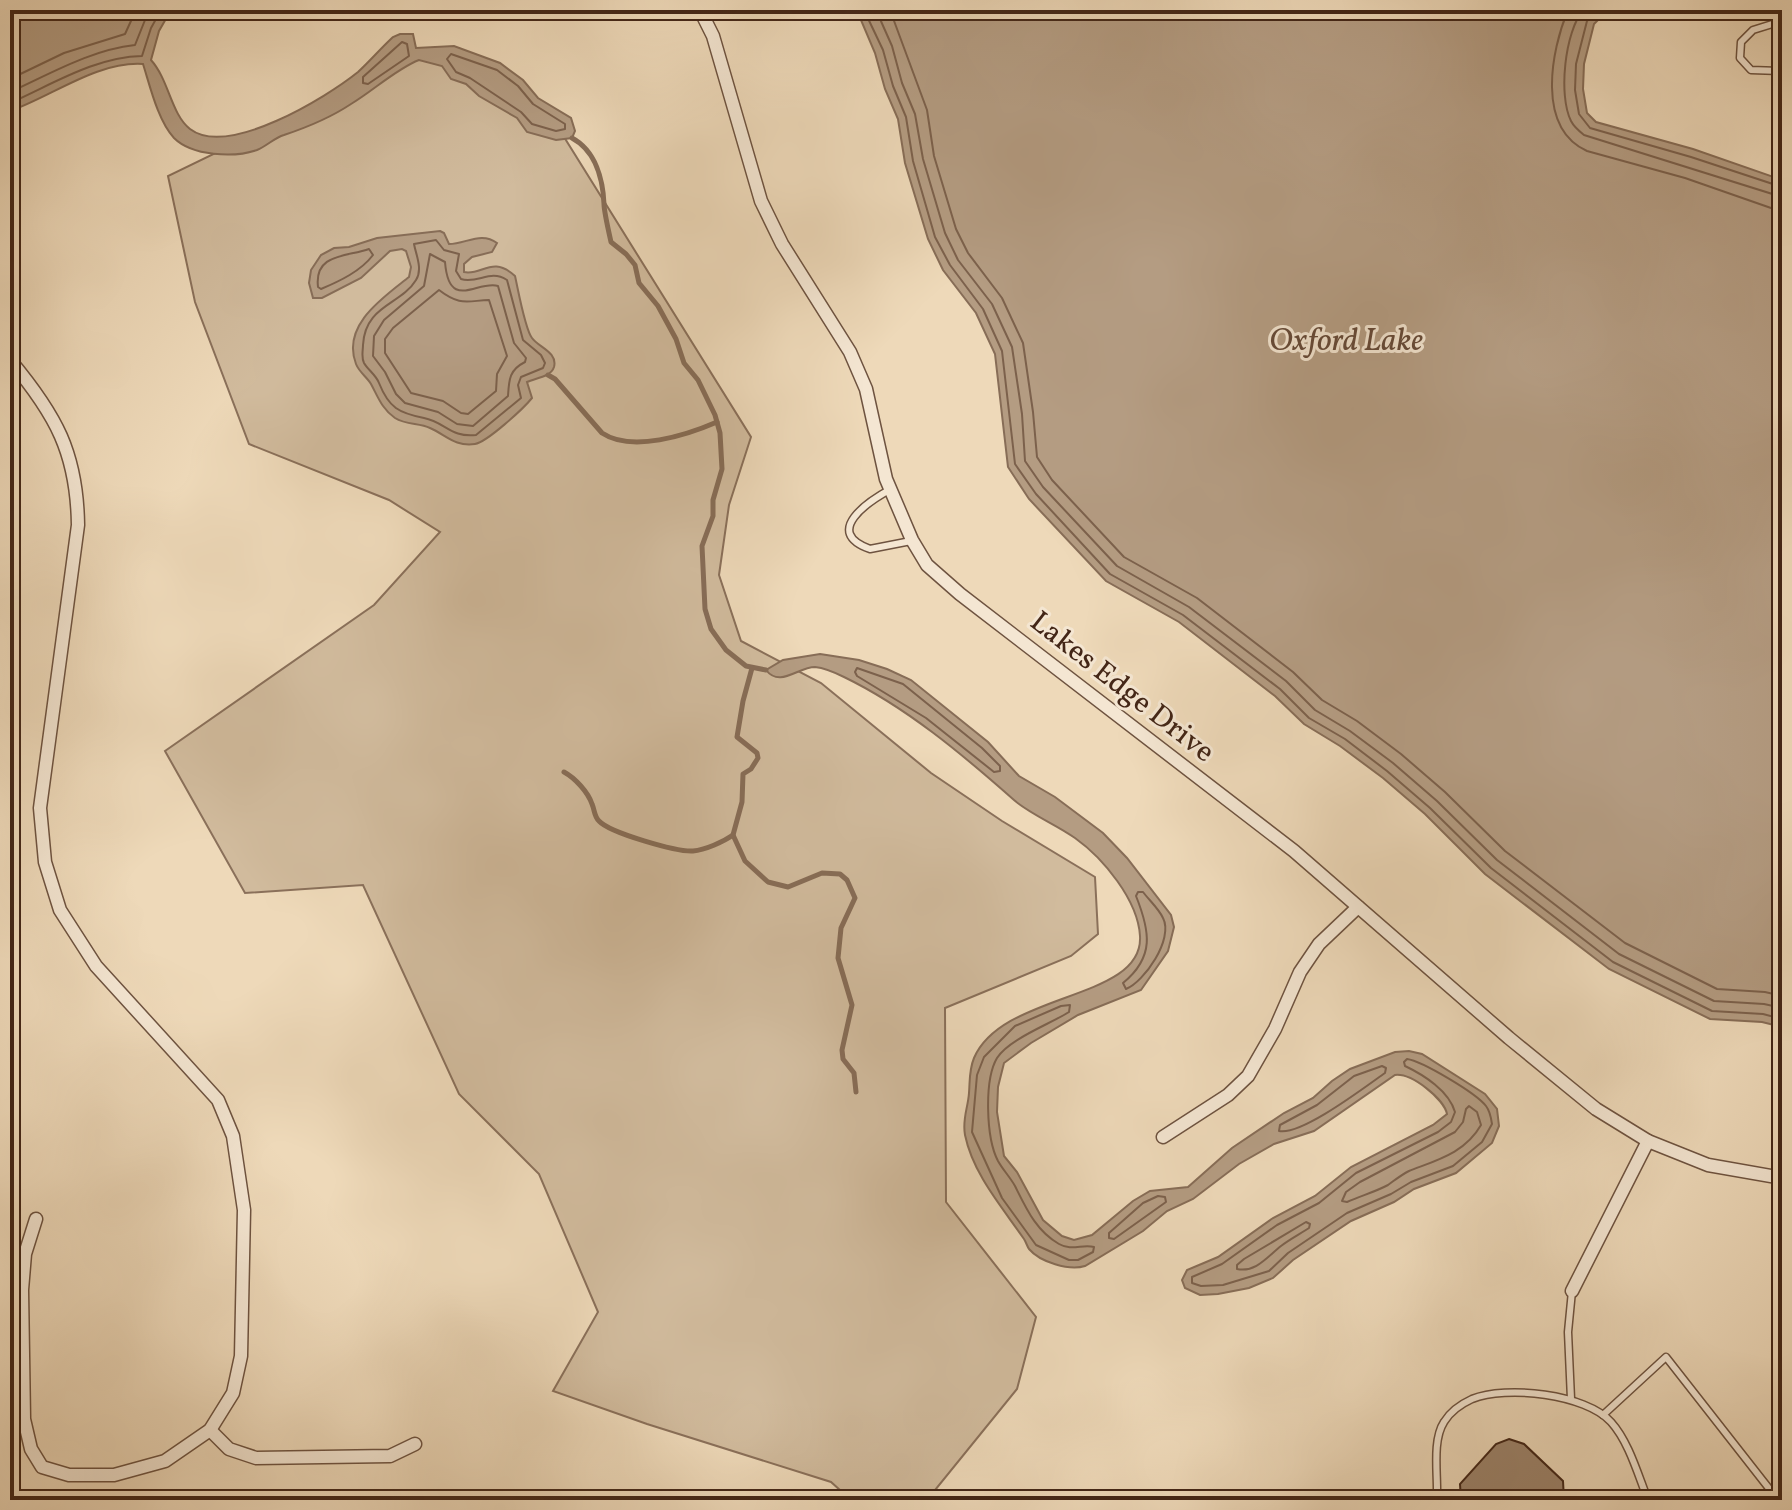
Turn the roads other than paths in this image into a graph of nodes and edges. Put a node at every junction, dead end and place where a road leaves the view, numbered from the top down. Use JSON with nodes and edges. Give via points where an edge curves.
{"nodes":[{"id":1,"x":700,"y":10,"type":"edge"},
{"id":2,"x":1782,"y":21,"type":"edge"},
{"id":3,"x":1782,"y":71,"type":"edge"},
{"id":4,"x":10,"y":360,"type":"edge"},
{"id":5,"x":891,"y":489,"type":"junction"},
{"id":6,"x":912,"y":540,"type":"junction"},
{"id":7,"x":1358,"y":907,"type":"junction"},
{"id":8,"x":1163,"y":1137,"type":"dead end"},
{"id":9,"x":1648,"y":1141,"type":"junction"},
{"id":10,"x":1782,"y":1178,"type":"edge"},
{"id":11,"x":36,"y":1219,"type":"dead end"},
{"id":12,"x":1572,"y":1291,"type":"joint"},
{"id":13,"x":1571,"y":1399,"type":"junction"},
{"id":14,"x":1603,"y":1415,"type":"junction"},
{"id":15,"x":210,"y":1430,"type":"junction"},
{"id":16,"x":415,"y":1444,"type":"dead end"},
{"id":17,"x":1437,"y":1489,"type":"dead end"},
{"id":18,"x":1648,"y":1500,"type":"edge"},
{"id":19,"x":1778,"y":1500,"type":"edge"}],
"edges":[{"from":1,"to":5,"type":"street","name":"Lakes Edge Drive","via":[[733,98],[761,201],[850,352],[866,389]]},
{"from":2,"to":3,"type":"lane","via":[[1753,30],[1741,42],[1740,58],[1751,70]]},
{"from":4,"to":15,"type":"street","via":[[60,431],[78,493],[40,808],[45,862],[60,910],[96,966],[218,1100],[233,1136],[244,1210],[241,1356],[233,1393]]},
{"from":5,"to":6,"type":"street","name":"Lakes Edge Drive"},
{"from":5,"to":6,"type":"lane","via":[[858,510],[852,537],[870,549]]},
{"from":6,"to":7,"type":"street","name":"Lakes Edge Drive","via":[[927,565],[960,594],[1294,851]]},
{"from":7,"to":8,"type":"street","via":[[1319,944],[1300,972],[1248,1076]]},
{"from":7,"to":9,"type":"street","name":"Lakes Edge Drive","via":[[1596,1109]]},
{"from":9,"to":10,"type":"street","name":"Lakes Edge Drive","via":[[1708,1165]]},
{"from":9,"to":12,"type":"street"},
{"from":11,"to":15,"type":"street","via":[[25,1254],[22,1290],[24,1419],[42,1467],[69,1475],[114,1475],[165,1461]]},
{"from":12,"to":13,"type":"lane"},
{"from":13,"to":14,"type":"lane"},
{"from":13,"to":17,"type":"lane","via":[[1510,1393],[1473,1398],[1455,1409],[1442,1425]]},
{"from":14,"to":18,"type":"lane","via":[[1625,1445]]},
{"from":14,"to":19,"type":"lane","via":[[1666,1357]]},
{"from":15,"to":16,"type":"street","via":[[229,1449],[256,1458],[390,1456]]}]}
